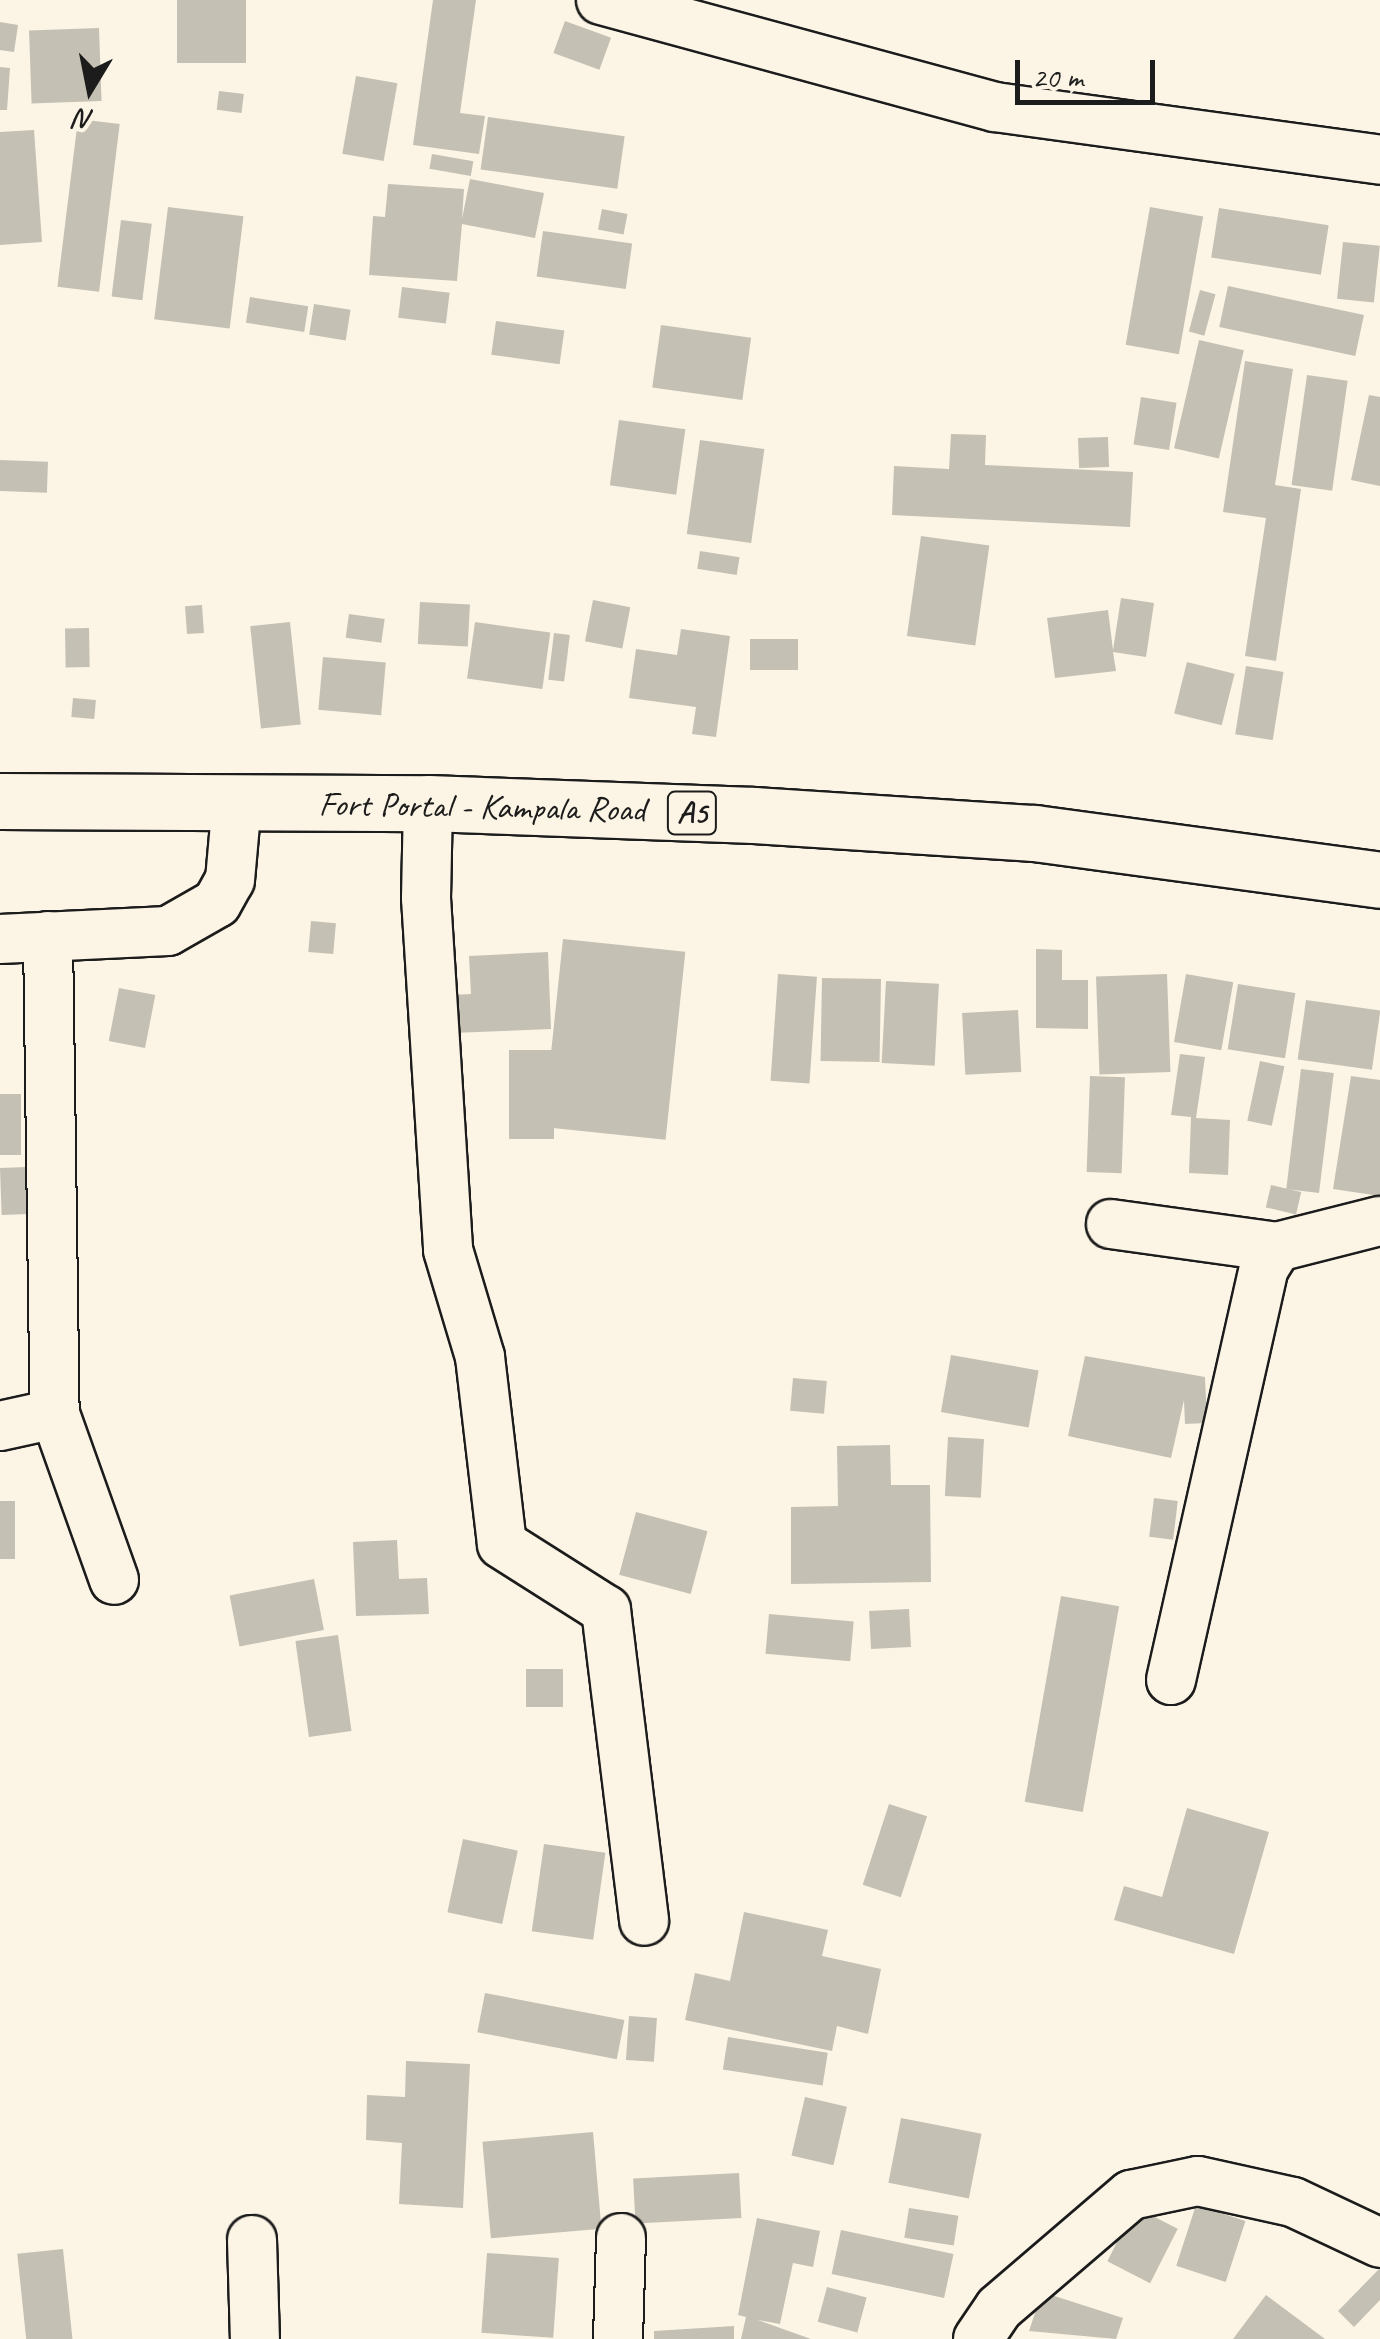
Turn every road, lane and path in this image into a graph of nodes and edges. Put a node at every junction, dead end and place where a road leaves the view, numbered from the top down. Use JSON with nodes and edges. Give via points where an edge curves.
{"nodes":[{"id":1,"x":600,"y":0,"type":"edge"},
{"id":2,"x":1380,"y":160,"type":"edge"},
{"id":3,"x":0,"y":801,"type":"edge"},
{"id":4,"x":236,"y":802,"type":"junction"},
{"id":5,"x":428,"y":803,"type":"junction"},
{"id":6,"x":1380,"y":880,"type":"edge"},
{"id":7,"x":48,"y":936,"type":"junction"},
{"id":8,"x":0,"y":938,"type":"edge"},
{"id":9,"x":1380,"y":1221,"type":"edge"},
{"id":10,"x":1111,"y":1224,"type":"dead end"},
{"id":11,"x":1277,"y":1247,"type":"junction"},
{"id":12,"x":55,"y":1414,"type":"junction"},
{"id":13,"x":0,"y":1426,"type":"edge"},
{"id":14,"x":114,"y":1580,"type":"dead end"},
{"id":15,"x":1171,"y":1680,"type":"dead end"},
{"id":16,"x":644,"y":1920,"type":"dead end"},
{"id":17,"x":621,"y":2238,"type":"dead end"},
{"id":18,"x":252,"y":2240,"type":"dead end"},
{"id":19,"x":1380,"y":2243,"type":"edge"},
{"id":20,"x":255,"y":2339,"type":"edge"},
{"id":21,"x":618,"y":2339,"type":"edge"},
{"id":22,"x":978,"y":2339,"type":"edge"}],
"edges":[{"from":1,"to":2,"type":"street","via":[[995,107]]},
{"from":3,"to":4,"type":"main road","name":"Fort Portal - Kampala Road","number":"A5"},
{"from":4,"to":5,"type":"main road","name":"Fort Portal - Kampala Road","number":"A5"},
{"from":4,"to":7,"type":"street","via":[[230,880],[217,903],[168,931]]},
{"from":5,"to":6,"type":"main road","name":"Fort Portal - Kampala Road","number":"A5","via":[[1034,833]]},
{"from":5,"to":16,"type":"street","via":[[426,898],[448,1250],[480,1357],[502,1544],[606,1610]]},
{"from":7,"to":8,"type":"street"},
{"from":7,"to":12,"type":"street"},
{"from":9,"to":11,"type":"street"},
{"from":10,"to":11,"type":"street"},
{"from":11,"to":15,"type":"street","via":[[1247,1319]]},
{"from":12,"to":13,"type":"street"},
{"from":12,"to":14,"type":"street"},
{"from":17,"to":21,"type":"street"},
{"from":18,"to":20,"type":"street"},
{"from":19,"to":22,"type":"street","via":[[1293,2202],[1198,2181],[1130,2195],[999,2308]]}]}
